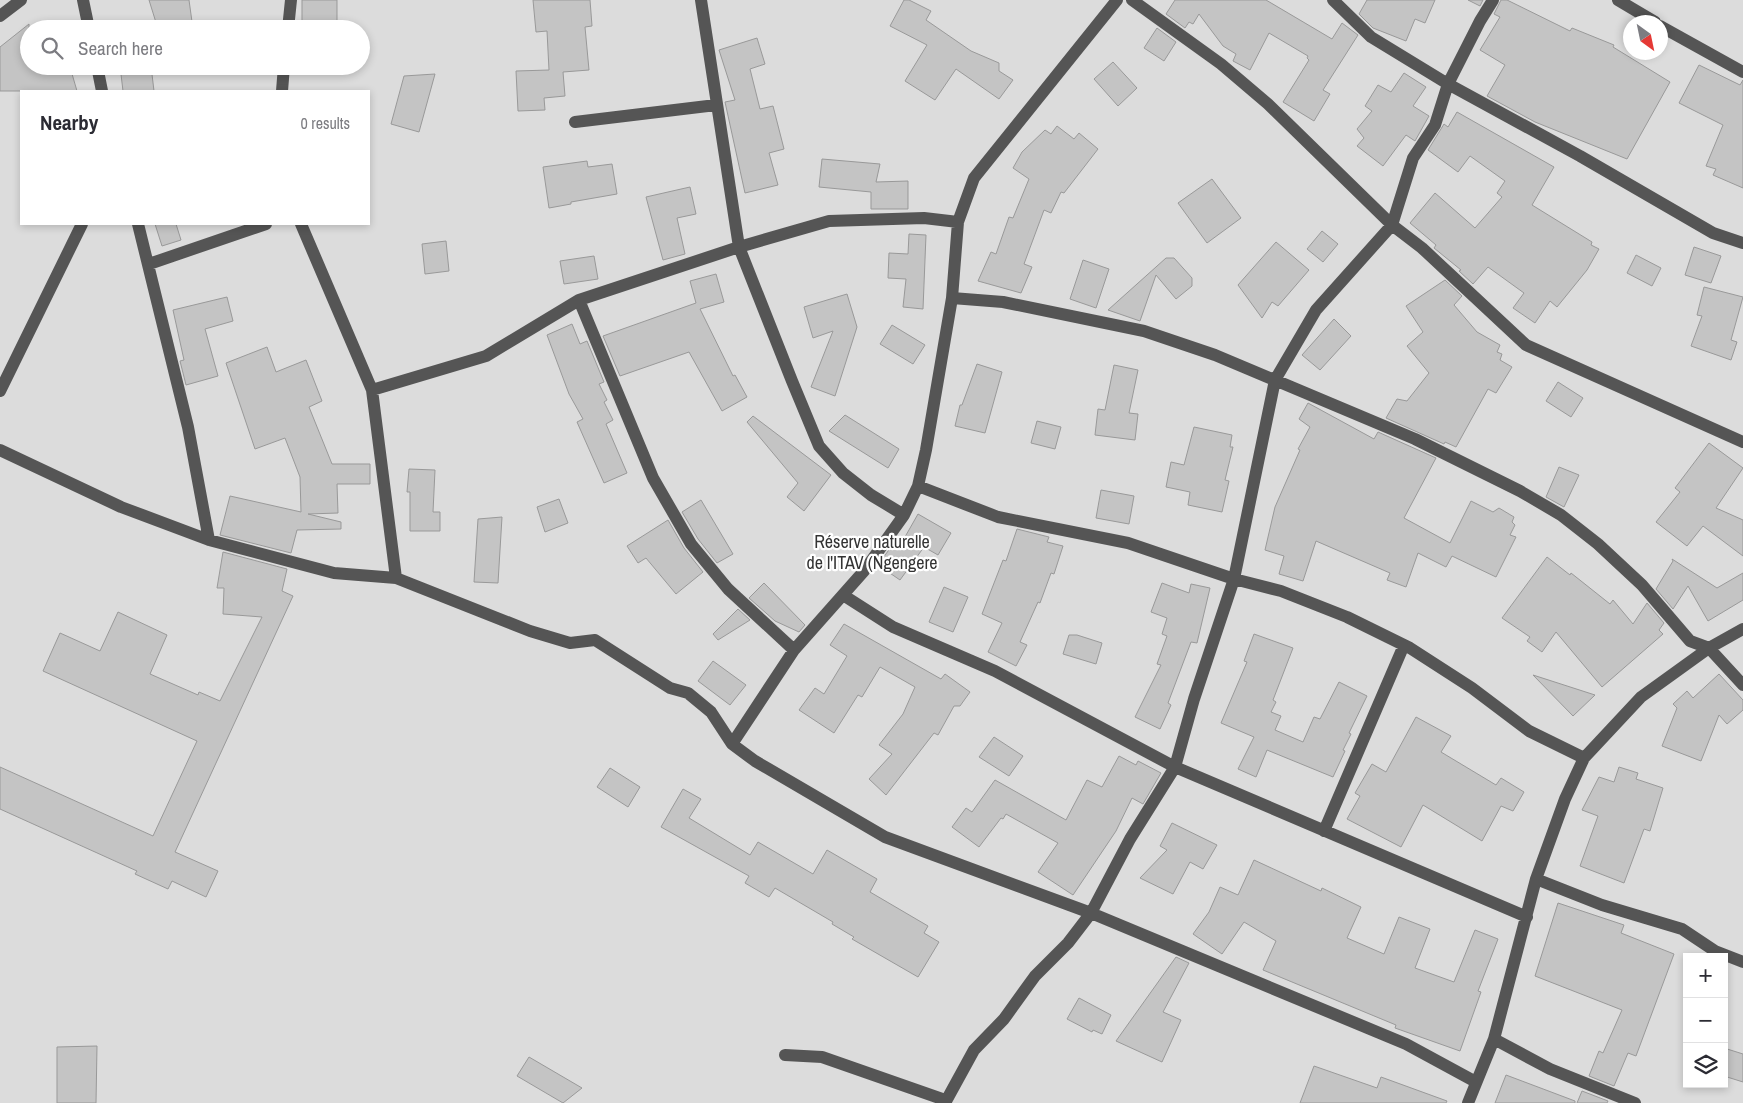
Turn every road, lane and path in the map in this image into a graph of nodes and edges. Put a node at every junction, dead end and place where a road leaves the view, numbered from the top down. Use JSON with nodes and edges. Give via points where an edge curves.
{"nodes":[{"id":1,"x":22,"y":0,"type":"edge"},
{"id":2,"x":83,"y":0,"type":"edge"},
{"id":3,"x":291,"y":0,"type":"edge"},
{"id":4,"x":701,"y":0,"type":"edge"},
{"id":5,"x":1117,"y":0,"type":"edge"},
{"id":6,"x":1132,"y":0,"type":"edge"},
{"id":7,"x":1334,"y":0,"type":"edge"},
{"id":8,"x":1493,"y":0,"type":"edge"},
{"id":9,"x":1618,"y":0,"type":"edge"},
{"id":10,"x":1643,"y":15,"type":"edge"},
{"id":11,"x":0,"y":16,"type":"edge"},
{"id":12,"x":87,"y":20,"type":"edge"},
{"id":13,"x":289,"y":20,"type":"edge"},
{"id":14,"x":1668,"y":30,"type":"edge"},
{"id":15,"x":1743,"y":72,"type":"edge"},
{"id":16,"x":99,"y":75,"type":"edge"},
{"id":17,"x":283,"y":75,"type":"edge"},
{"id":18,"x":1448,"y":84,"type":"junction"},
{"id":19,"x":102,"y":90,"type":"edge"},
{"id":20,"x":282,"y":90,"type":"edge"},
{"id":21,"x":716,"y":105,"type":"junction"},
{"id":22,"x":575,"y":122,"type":"dead end"},
{"id":23,"x":958,"y":222,"type":"junction"},
{"id":24,"x":1392,"y":224,"type":"junction"},
{"id":25,"x":82,"y":225,"type":"edge"},
{"id":26,"x":138,"y":225,"type":"edge"},
{"id":27,"x":263,"y":225,"type":"edge"},
{"id":28,"x":301,"y":225,"type":"edge"},
{"id":29,"x":1743,"y":243,"type":"edge"},
{"id":30,"x":739,"y":247,"type":"junction"},
{"id":31,"x":149,"y":264,"type":"junction"},
{"id":32,"x":952,"y":298,"type":"junction"},
{"id":33,"x":579,"y":300,"type":"junction"},
{"id":34,"x":1275,"y":380,"type":"junction"},
{"id":35,"x":372,"y":390,"type":"junction"},
{"id":36,"x":0,"y":392,"type":"edge"},
{"id":37,"x":1743,"y":442,"type":"edge"},
{"id":38,"x":0,"y":450,"type":"edge"},
{"id":39,"x":918,"y":486,"type":"junction"},
{"id":40,"x":904,"y":516,"type":"junction"},
{"id":41,"x":209,"y":540,"type":"junction"},
{"id":42,"x":396,"y":578,"type":"junction"},
{"id":43,"x":1234,"y":579,"type":"junction"},
{"id":44,"x":843,"y":596,"type":"junction"},
{"id":45,"x":1743,"y":629,"type":"edge"},
{"id":46,"x":1404,"y":645,"type":"junction"},
{"id":47,"x":1709,"y":648,"type":"junction"},
{"id":48,"x":794,"y":650,"type":"junction"},
{"id":49,"x":1743,"y":685,"type":"edge"},
{"id":50,"x":732,"y":744,"type":"junction"},
{"id":51,"x":1584,"y":758,"type":"junction"},
{"id":52,"x":1175,"y":767,"type":"junction"},
{"id":53,"x":1324,"y":831,"type":"junction"},
{"id":54,"x":1536,"y":879,"type":"junction"},
{"id":55,"x":1091,"y":913,"type":"junction"},
{"id":56,"x":1527,"y":917,"type":"junction"},
{"id":57,"x":1743,"y":962,"type":"edge"},
{"id":58,"x":1494,"y":1039,"type":"junction"},
{"id":59,"x":785,"y":1055,"type":"dead end"},
{"id":60,"x":1476,"y":1082,"type":"junction"},
{"id":61,"x":945,"y":1101,"type":"edge"},
{"id":62,"x":1468,"y":1103,"type":"edge"},
{"id":63,"x":1635,"y":1103,"type":"edge"}],
"edges":[{"from":1,"to":11,"type":"street"},
{"from":2,"to":12,"type":"street"},
{"from":3,"to":13,"type":"street"},
{"from":4,"to":21,"type":"street"},
{"from":5,"to":23,"type":"street","via":[[974,178]]},
{"from":6,"to":24,"type":"street","via":[[1221,64],[1268,104]]},
{"from":7,"to":18,"type":"street","via":[[1371,37]]},
{"from":8,"to":18,"type":"street"},
{"from":9,"to":10,"type":"street"},
{"from":14,"to":15,"type":"street"},
{"from":16,"to":19,"type":"street"},
{"from":17,"to":20,"type":"street"},
{"from":18,"to":24,"type":"street","via":[[1435,125],[1413,158]]},
{"from":18,"to":29,"type":"street","via":[[1713,233]]},
{"from":21,"to":22,"type":"street"},
{"from":21,"to":30,"type":"street"},
{"from":23,"to":30,"type":"street","via":[[924,218],[829,221]]},
{"from":23,"to":32,"type":"street"},
{"from":24,"to":34,"type":"street","via":[[1316,310]]},
{"from":24,"to":37,"type":"street","via":[[1526,345]]},
{"from":25,"to":36,"type":"street"},
{"from":26,"to":31,"type":"street"},
{"from":27,"to":31,"type":"street"},
{"from":28,"to":35,"type":"street"},
{"from":30,"to":33,"type":"street"},
{"from":30,"to":40,"type":"street","via":[[819,446],[842,473]]},
{"from":31,"to":41,"type":"street","via":[[188,427]]},
{"from":32,"to":34,"type":"street","via":[[1003,302],[1144,331]]},
{"from":32,"to":39,"type":"street"},
{"from":33,"to":35,"type":"street","via":[[486,356]]},
{"from":33,"to":48,"type":"street","via":[[654,478],[691,544],[728,589]]},
{"from":34,"to":43,"type":"street"},
{"from":34,"to":47,"type":"street","via":[[1415,439],[1561,515],[1642,585],[1690,641]]},
{"from":35,"to":42,"type":"street"},
{"from":38,"to":41,"type":"street","via":[[121,507]]},
{"from":39,"to":40,"type":"street"},
{"from":39,"to":43,"type":"street","via":[[998,517],[1128,543]]},
{"from":40,"to":44,"type":"street"},
{"from":41,"to":42,"type":"street","via":[[334,573]]},
{"from":42,"to":50,"type":"street","via":[[570,643],[595,640],[670,688],[688,693],[711,712]]},
{"from":43,"to":46,"type":"street","via":[[1281,591],[1347,617]]},
{"from":43,"to":52,"type":"street"},
{"from":44,"to":48,"type":"street"},
{"from":44,"to":52,"type":"street","via":[[893,627],[995,671]]},
{"from":45,"to":47,"type":"street"},
{"from":46,"to":51,"type":"street","via":[[1472,688],[1529,731]]},
{"from":46,"to":53,"type":"street"},
{"from":47,"to":49,"type":"street"},
{"from":47,"to":51,"type":"street","via":[[1641,697]]},
{"from":48,"to":50,"type":"street"},
{"from":50,"to":55,"type":"street","via":[[755,761],[885,837]]},
{"from":51,"to":54,"type":"street"},
{"from":52,"to":53,"type":"street"},
{"from":52,"to":55,"type":"street","via":[[1130,839]]},
{"from":53,"to":56,"type":"street"},
{"from":54,"to":56,"type":"street"},
{"from":54,"to":57,"type":"street","via":[[1602,905],[1682,929],[1715,951]]},
{"from":55,"to":60,"type":"street","via":[[1406,1044]]},
{"from":55,"to":61,"type":"street","via":[[1068,943],[1035,976],[1004,1019],[974,1050]]},
{"from":56,"to":58,"type":"street"},
{"from":58,"to":60,"type":"street"},
{"from":58,"to":63,"type":"street","via":[[1550,1069]]},
{"from":59,"to":61,"type":"street","via":[[822,1057]]},
{"from":60,"to":62,"type":"street"}]}
